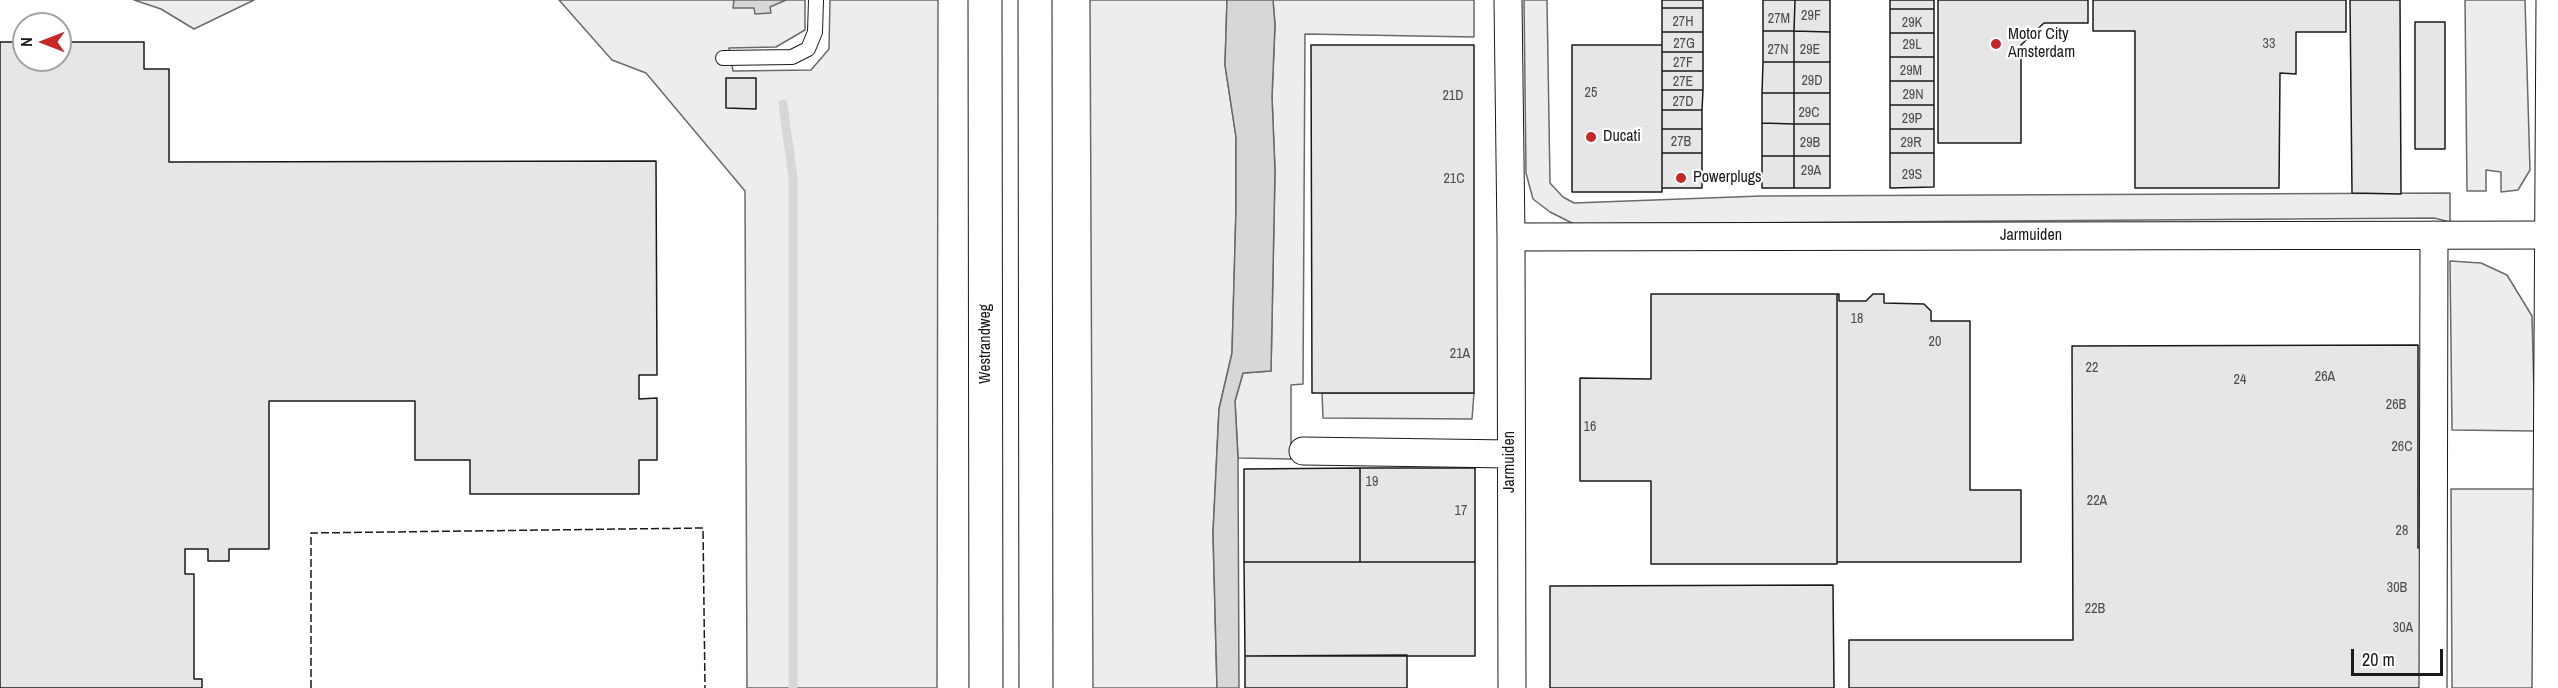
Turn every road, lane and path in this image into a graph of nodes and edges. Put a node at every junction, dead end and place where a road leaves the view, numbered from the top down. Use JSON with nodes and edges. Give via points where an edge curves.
{"nodes":[{"id":1,"x":816,"y":0,"type":"edge"},
{"id":2,"x":985,"y":0,"type":"edge"},
{"id":3,"x":1035,"y":0,"type":"edge"},
{"id":4,"x":1508,"y":0,"type":"edge"},
{"id":5,"x":2552,"y":2,"type":"edge"},
{"id":6,"x":723,"y":58,"type":"dead end"},
{"id":7,"x":2434,"y":235,"type":"junction"},
{"id":8,"x":2555,"y":235,"type":"edge"},
{"id":9,"x":1511,"y":237,"type":"junction"},
{"id":10,"x":1303,"y":452,"type":"dead end"},
{"id":11,"x":1510,"y":454,"type":"junction"},
{"id":12,"x":986,"y":688,"type":"edge"},
{"id":13,"x":1036,"y":688,"type":"edge"},
{"id":14,"x":1512,"y":688,"type":"edge"},
{"id":15,"x":2433,"y":688,"type":"edge"},
{"id":16,"x":2549,"y":688,"type":"edge"}],
"edges":[{"from":1,"to":6,"type":"lane","via":[[815,32],[808,49],[792,57]]},
{"from":2,"to":12,"type":"main road","name":"Westrandweg"},
{"from":3,"to":13,"type":"main road"},
{"from":4,"to":9,"type":"street","name":"Jarmuiden"},
{"from":5,"to":8,"type":"main road"},
{"from":7,"to":8,"type":"street","name":"Jarmuiden"},
{"from":7,"to":9,"type":"street","name":"Jarmuiden"},
{"from":7,"to":15,"type":"street"},
{"from":8,"to":16,"type":"main road"},
{"from":9,"to":11,"type":"street","name":"Jarmuiden"},
{"from":10,"to":11,"type":"street"},
{"from":11,"to":14,"type":"street","name":"Jarmuiden"}]}
